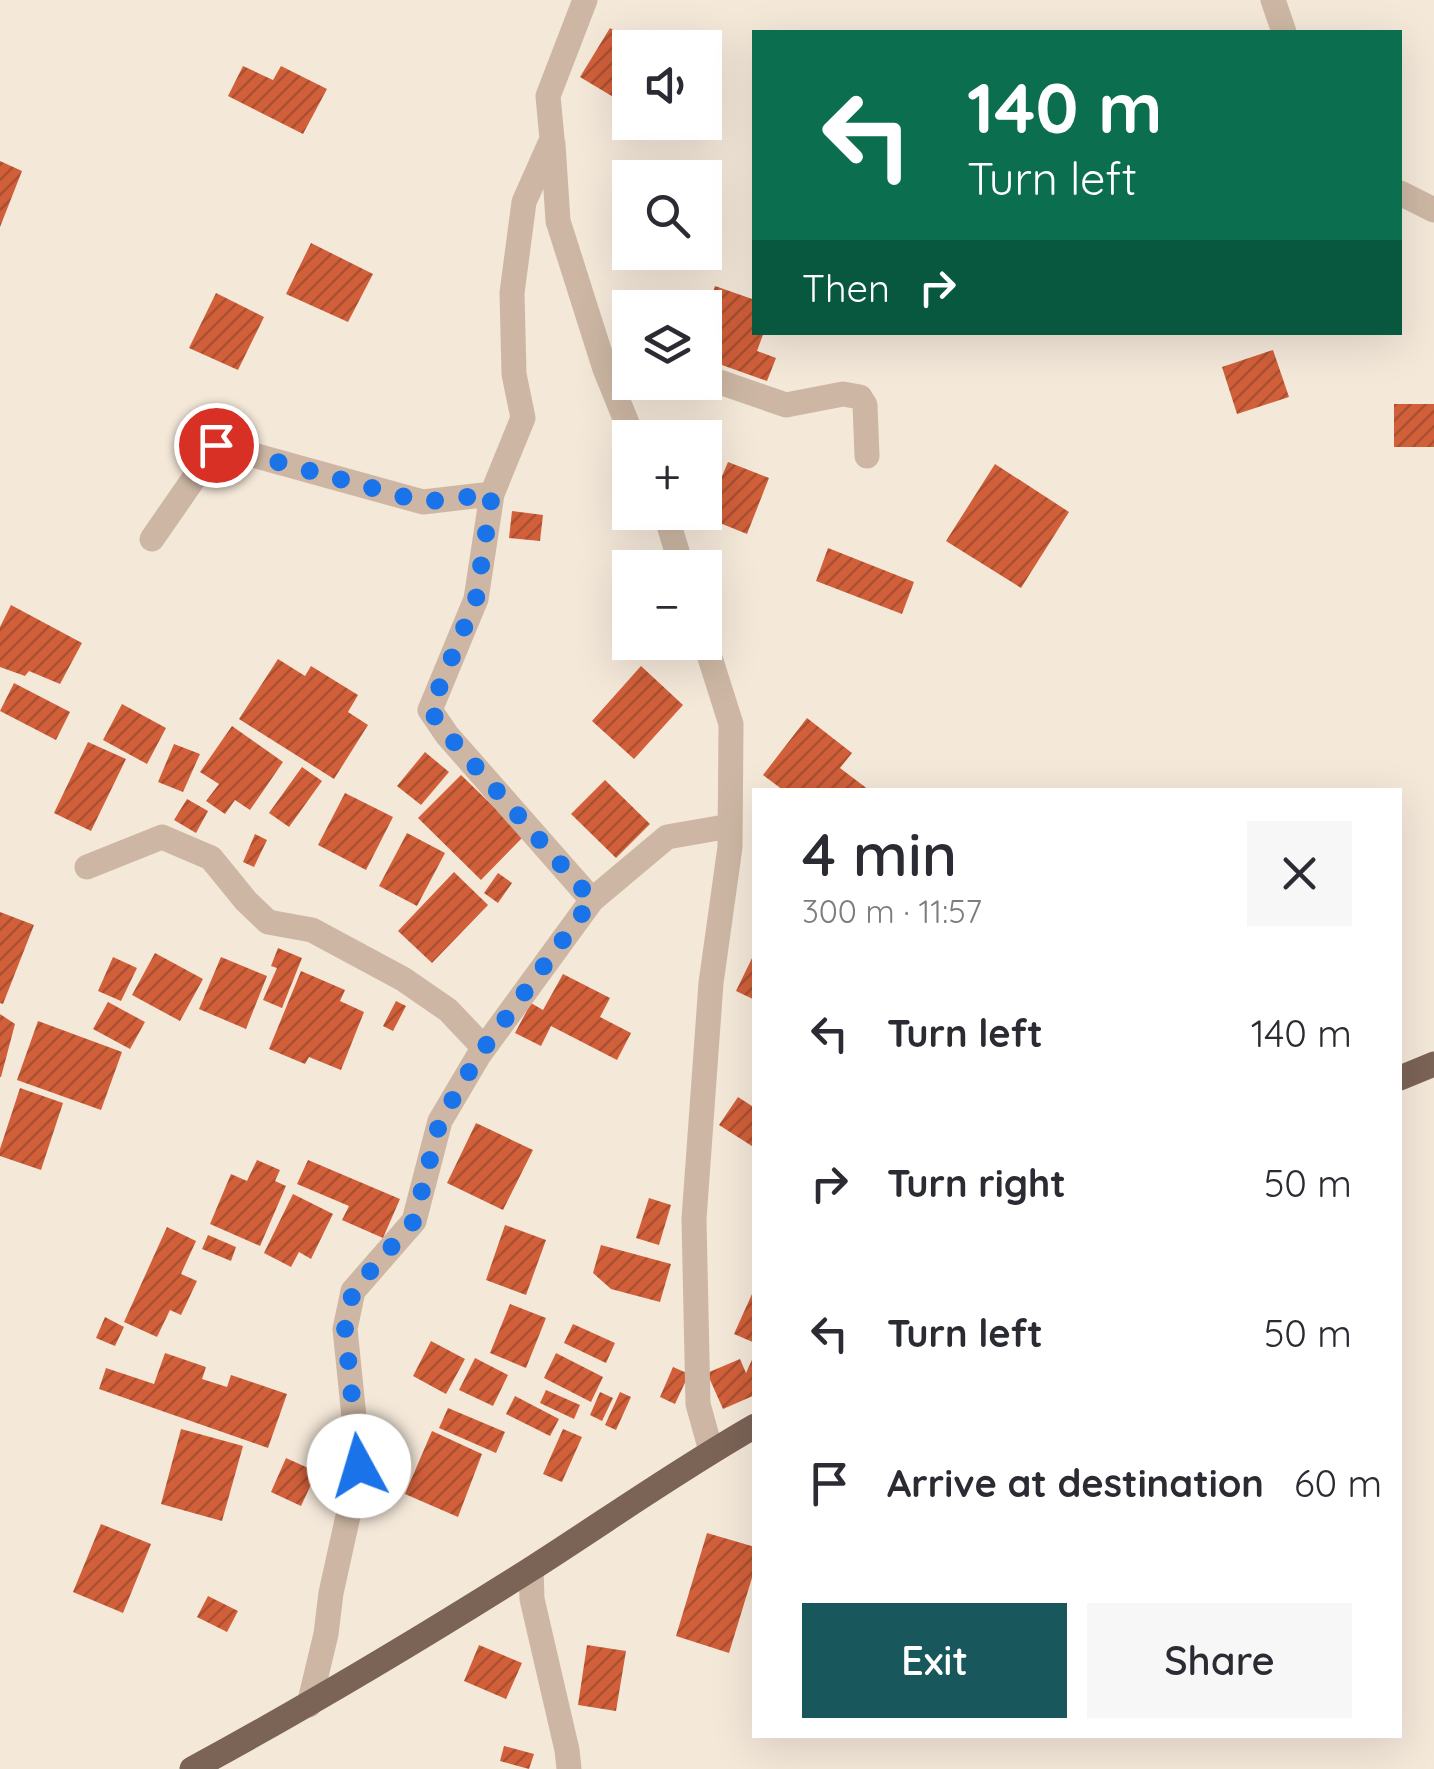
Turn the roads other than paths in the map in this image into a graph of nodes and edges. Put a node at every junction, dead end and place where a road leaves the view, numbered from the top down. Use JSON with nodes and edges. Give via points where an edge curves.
{"nodes":[{"id":1,"x":584,"y":0,"type":"edge"},
{"id":2,"x":1273,"y":0,"type":"edge"},
{"id":3,"x":1283,"y":30,"type":"edge"},
{"id":4,"x":552,"y":138,"type":"junction"},
{"id":5,"x":1402,"y":194,"type":"edge"},
{"id":6,"x":1434,"y":210,"type":"edge"},
{"id":7,"x":612,"y":364,"type":"edge"},
{"id":8,"x":604,"y":369,"type":"junction"},
{"id":9,"x":722,"y":383,"type":"edge"},
{"id":10,"x":626,"y":420,"type":"edge"},
{"id":11,"x":866,"y":456,"type":"dead end"},
{"id":12,"x":492,"y":494,"type":"junction"},
{"id":13,"x":152,"y":540,"type":"dead end"},
{"id":14,"x":711,"y":660,"type":"edge"},
{"id":15,"x":730,"y":826,"type":"junction"},
{"id":16,"x":87,"y":867,"type":"dead end"},
{"id":17,"x":592,"y":900,"type":"junction"},
{"id":18,"x":484,"y":1048,"type":"junction"},
{"id":19,"x":1434,"y":1064,"type":"edge"},
{"id":20,"x":1402,"y":1077,"type":"edge"},
{"id":21,"x":752,"y":1428,"type":"edge"},
{"id":22,"x":712,"y":1450,"type":"junction"},
{"id":23,"x":531,"y":1569,"type":"junction"},
{"id":24,"x":309,"y":1706,"type":"junction"},
{"id":25,"x":192,"y":1769,"type":"edge"},
{"id":26,"x":568,"y":1769,"type":"edge"}],
"edges":[{"from":1,"to":4,"type":"street","via":[[548,96]]},
{"from":2,"to":3,"type":"street"},
{"from":4,"to":8,"type":"street","via":[[558,221]]},
{"from":4,"to":12,"type":"street","via":[[524,202],[512,292],[514,374],[523,418]]},
{"from":5,"to":6,"type":"street"},
{"from":7,"to":8,"type":"street"},
{"from":8,"to":10,"type":"street"},
{"from":9,"to":11,"type":"street","via":[[786,406],[843,394],[860,397],[866,405]]},
{"from":12,"to":13,"type":"street","via":[[423,502],[216,445]]},
{"from":12,"to":17,"type":"street","via":[[476,599],[430,710]]},
{"from":14,"to":15,"type":"street","via":[[731,724]]},
{"from":15,"to":17,"type":"street","via":[[667,837]]},
{"from":15,"to":22,"type":"street","via":[[694,1218],[698,1404]]},
{"from":16,"to":18,"type":"street","via":[[162,837],[211,858],[268,922],[312,930],[403,978],[448,1010]]},
{"from":17,"to":18,"type":"street"},
{"from":18,"to":24,"type":"street","via":[[440,1121],[414,1221],[353,1291],[345,1329],[359,1466]]},
{"from":19,"to":20,"type":"main road"},
{"from":21,"to":22,"type":"main road"},
{"from":22,"to":23,"type":"main road"},
{"from":23,"to":24,"type":"main road"},
{"from":23,"to":26,"type":"street"},
{"from":24,"to":25,"type":"main road"}]}
